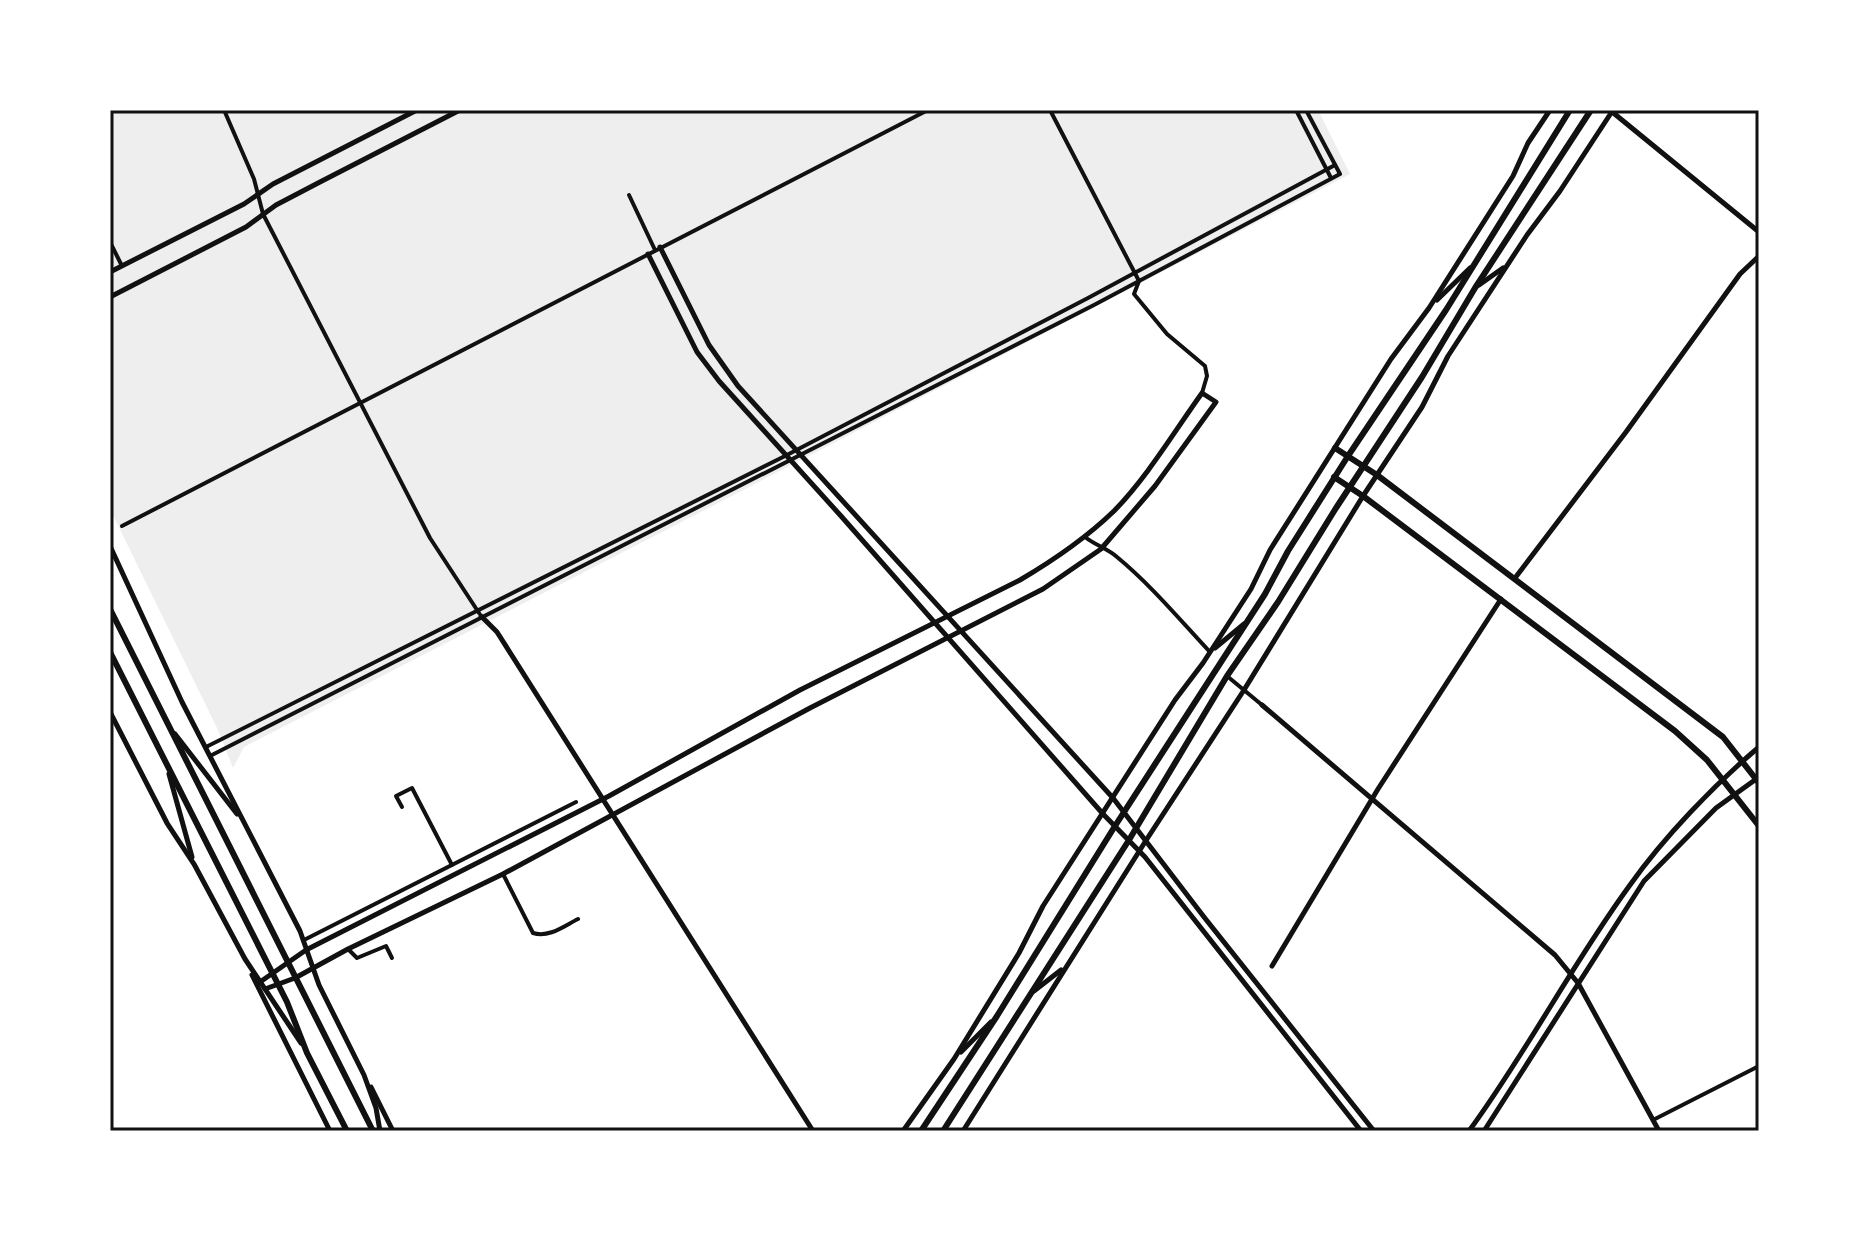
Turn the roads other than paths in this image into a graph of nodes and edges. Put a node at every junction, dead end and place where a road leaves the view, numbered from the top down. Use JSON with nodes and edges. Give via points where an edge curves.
{"nodes":[{"id":1,"x":224,"y":110,"type":"edge"},
{"id":2,"x":417,"y":110,"type":"edge"},
{"id":3,"x":460,"y":110,"type":"edge"},
{"id":4,"x":928,"y":110,"type":"edge"},
{"id":5,"x":1050,"y":110,"type":"edge"},
{"id":6,"x":1296,"y":110,"type":"edge"},
{"id":7,"x":1306,"y":110,"type":"edge"},
{"id":8,"x":1550,"y":110,"type":"edge"},
{"id":9,"x":1570,"y":110,"type":"edge"},
{"id":10,"x":1591,"y":110,"type":"edge"},
{"id":11,"x":1611,"y":111,"type":"edge"},
{"id":12,"x":1335,"y":165,"type":"junction"},
{"id":13,"x":1327,"y":169,"type":"junction"},
{"id":14,"x":1331,"y":178,"type":"junction"},
{"id":15,"x":259,"y":194,"type":"junction"},
{"id":16,"x":629,"y":195,"type":"dead end"},
{"id":17,"x":263,"y":214,"type":"junction"},
{"id":18,"x":1759,"y":232,"type":"edge"},
{"id":19,"x":110,"y":242,"type":"edge"},
{"id":20,"x":658,"y":249,"type":"junction"},
{"id":21,"x":648,"y":254,"type":"junction"},
{"id":22,"x":1759,"y":256,"type":"edge"},
{"id":23,"x":1476,"y":262,"type":"junction"},
{"id":24,"x":122,"y":266,"type":"junction"},
{"id":25,"x":1506,"y":266,"type":"junction"},
{"id":26,"x":110,"y":272,"type":"edge"},
{"id":27,"x":1134,"y":272,"type":"junction"},
{"id":28,"x":1139,"y":281,"type":"junction"},
{"id":29,"x":1475,"y":288,"type":"junction"},
{"id":30,"x":110,"y":297,"type":"edge"},
{"id":31,"x":1429,"y":308,"type":"junction"},
{"id":32,"x":1202,"y":393,"type":"junction"},
{"id":33,"x":360,"y":403,"type":"junction"},
{"id":34,"x":1335,"y":448,"type":"junction"},
{"id":35,"x":796,"y":450,"type":"junction"},
{"id":36,"x":802,"y":455,"type":"junction"},
{"id":37,"x":1348,"y":456,"type":"junction"},
{"id":38,"x":787,"y":459,"type":"junction"},
{"id":39,"x":1364,"y":467,"type":"junction"},
{"id":40,"x":1377,"y":475,"type":"junction"},
{"id":41,"x":1334,"y":477,"type":"junction"},
{"id":42,"x":1350,"y":486,"type":"junction"},
{"id":43,"x":1363,"y":496,"type":"junction"},
{"id":44,"x":122,"y":526,"type":"dead end"},
{"id":45,"x":1085,"y":537,"type":"junction"},
{"id":46,"x":110,"y":546,"type":"edge"},
{"id":47,"x":1101,"y":549,"type":"junction"},
{"id":48,"x":1515,"y":578,"type":"junction"},
{"id":49,"x":1501,"y":599,"type":"junction"},
{"id":50,"x":110,"y":609,"type":"edge"},
{"id":51,"x":480,"y":613,"type":"junction"},
{"id":52,"x":948,"y":616,"type":"junction"},
{"id":53,"x":1248,"y":621,"type":"junction"},
{"id":54,"x":935,"y":623,"type":"junction"},
{"id":55,"x":962,"y":631,"type":"junction"},
{"id":56,"x":948,"y":638,"type":"junction"},
{"id":57,"x":110,"y":652,"type":"edge"},
{"id":58,"x":1210,"y":652,"type":"junction"},
{"id":59,"x":1227,"y":676,"type":"junction"},
{"id":60,"x":1244,"y":690,"type":"junction"},
{"id":61,"x":1262,"y":705,"type":"joint"},
{"id":62,"x":110,"y":712,"type":"edge"},
{"id":63,"x":170,"y":727,"type":"junction"},
{"id":64,"x":206,"y":747,"type":"junction"},
{"id":65,"x":1759,"y":747,"type":"edge"},
{"id":66,"x":210,"y":756,"type":"junction"},
{"id":67,"x":1743,"y":760,"type":"junction"},
{"id":68,"x":168,"y":770,"type":"junction"},
{"id":69,"x":1758,"y":779,"type":"edge"},
{"id":70,"x":1724,"y":780,"type":"junction"},
{"id":71,"x":1736,"y":795,"type":"junction"},
{"id":72,"x":605,"y":798,"type":"junction"},
{"id":73,"x":1113,"y":798,"type":"junction"},
{"id":74,"x":1373,"y":798,"type":"junction"},
{"id":75,"x":576,"y":802,"type":"dead end"},
{"id":76,"x":402,"y":807,"type":"dead end"},
{"id":77,"x":1124,"y":812,"type":"junction"},
{"id":78,"x":614,"y":813,"type":"junction"},
{"id":79,"x":1103,"y":814,"type":"junction"},
{"id":80,"x":1115,"y":826,"type":"junction"},
{"id":81,"x":1759,"y":826,"type":"edge"},
{"id":82,"x":1135,"y":828,"type":"junction"},
{"id":83,"x":1129,"y":840,"type":"junction"},
{"id":84,"x":1145,"y":842,"type":"junction"},
{"id":85,"x":259,"y":849,"type":"junction"},
{"id":86,"x":1139,"y":851,"type":"junction"},
{"id":87,"x":194,"y":864,"type":"junction"},
{"id":88,"x":452,"y":865,"type":"junction"},
{"id":89,"x":503,"y":874,"type":"junction"},
{"id":90,"x":578,"y":919,"type":"dead end"},
{"id":91,"x":303,"y":941,"type":"junction"},
{"id":92,"x":348,"y":949,"type":"junction"},
{"id":93,"x":306,"y":950,"type":"junction"},
{"id":94,"x":392,"y":958,"type":"dead end"},
{"id":95,"x":245,"y":959,"type":"junction"},
{"id":96,"x":287,"y":962,"type":"junction"},
{"id":97,"x":1067,"y":965,"type":"junction"},
{"id":98,"x":1272,"y":966,"type":"dead end"},
{"id":99,"x":313,"y":969,"type":"junction"},
{"id":100,"x":272,"y":973,"type":"junction"},
{"id":101,"x":1572,"y":975,"type":"junction"},
{"id":102,"x":295,"y":978,"type":"junction"},
{"id":103,"x":260,"y":982,"type":"junction"},
{"id":104,"x":278,"y":983,"type":"junction"},
{"id":105,"x":1578,"y":983,"type":"junction"},
{"id":106,"x":265,"y":989,"type":"junction"},
{"id":107,"x":1030,"y":995,"type":"junction"},
{"id":108,"x":997,"y":1016,"type":"junction"},
{"id":109,"x":1007,"y":1032,"type":"junction"},
{"id":110,"x":1018,"y":1041,"type":"junction"},
{"id":111,"x":307,"y":1053,"type":"junction"},
{"id":112,"x":954,"y":1059,"type":"junction"},
{"id":113,"x":1759,"y":1066,"type":"edge"},
{"id":114,"x":364,"y":1075,"type":"junction"},
{"id":115,"x":1653,"y":1120,"type":"junction"},
{"id":116,"x":330,"y":1131,"type":"edge"},
{"id":117,"x":347,"y":1131,"type":"edge"},
{"id":118,"x":373,"y":1131,"type":"edge"},
{"id":119,"x":380,"y":1131,"type":"edge"},
{"id":120,"x":393,"y":1131,"type":"edge"},
{"id":121,"x":813,"y":1131,"type":"edge"},
{"id":122,"x":903,"y":1131,"type":"edge"},
{"id":123,"x":921,"y":1131,"type":"edge"},
{"id":124,"x":943,"y":1131,"type":"edge"},
{"id":125,"x":963,"y":1131,"type":"edge"},
{"id":126,"x":1361,"y":1131,"type":"edge"},
{"id":127,"x":1374,"y":1131,"type":"edge"},
{"id":128,"x":1469,"y":1131,"type":"edge"},
{"id":129,"x":1484,"y":1131,"type":"edge"},
{"id":130,"x":1659,"y":1131,"type":"edge"}],
"edges":[{"from":1,"to":15,"type":"street"},
{"from":2,"to":15,"type":"street"},
{"from":3,"to":17,"type":"street"},
{"from":4,"to":20,"type":"street"},
{"from":5,"to":27,"type":"street"},
{"from":6,"to":13,"type":"street"},
{"from":7,"to":12,"type":"street"},
{"from":8,"to":31,"type":"street"},
{"from":9,"to":23,"type":"main road"},
{"from":10,"to":29,"type":"main road"},
{"from":11,"to":18,"type":"street"},
{"from":11,"to":25,"type":"street"},
{"from":12,"to":13,"type":"street"},
{"from":12,"to":14,"type":"street","via":[[1340,174]]},
{"from":13,"to":14,"type":"street"},
{"from":13,"to":27,"type":"street"},
{"from":14,"to":28,"type":"street"},
{"from":15,"to":17,"type":"street"},
{"from":15,"to":24,"type":"street"},
{"from":16,"to":20,"type":"street"},
{"from":17,"to":30,"type":"street"},
{"from":17,"to":33,"type":"street"},
{"from":19,"to":24,"type":"street"},
{"from":20,"to":21,"type":"street"},
{"from":20,"to":35,"type":"street","via":[[709,345],[746,396]]},
{"from":21,"to":33,"type":"street"},
{"from":21,"to":38,"type":"street","via":[[697,352]]},
{"from":22,"to":48,"type":"street","via":[[1740,274]]},
{"from":23,"to":31,"type":"street"},
{"from":23,"to":37,"type":"main road"},
{"from":24,"to":26,"type":"street"},
{"from":25,"to":29,"type":"street"},
{"from":25,"to":40,"type":"street"},
{"from":27,"to":28,"type":"street"},
{"from":27,"to":35,"type":"street"},
{"from":28,"to":32,"type":"street","via":[[1134,294],[1173,340],[1205,366]]},
{"from":28,"to":36,"type":"street"},
{"from":29,"to":39,"type":"main road"},
{"from":31,"to":34,"type":"street"},
{"from":32,"to":45,"type":"street","via":[[1140,481]]},
{"from":32,"to":47,"type":"street","via":[[1216,402]]},
{"from":33,"to":44,"type":"street"},
{"from":33,"to":51,"type":"street","via":[[430,538]]},
{"from":34,"to":37,"type":"main road"},
{"from":34,"to":58,"type":"street"},
{"from":35,"to":36,"type":"street"},
{"from":35,"to":38,"type":"street"},
{"from":36,"to":38,"type":"street"},
{"from":36,"to":52,"type":"street"},
{"from":37,"to":39,"type":"main road"},
{"from":37,"to":41,"type":"main road"},
{"from":38,"to":51,"type":"street"},
{"from":38,"to":54,"type":"street"},
{"from":39,"to":40,"type":"main road"},
{"from":39,"to":42,"type":"main road"},
{"from":40,"to":43,"type":"street"},
{"from":40,"to":48,"type":"main road"},
{"from":41,"to":42,"type":"main road"},
{"from":41,"to":53,"type":"main road"},
{"from":42,"to":43,"type":"main road"},
{"from":42,"to":59,"type":"main road"},
{"from":43,"to":49,"type":"main road"},
{"from":43,"to":60,"type":"street"},
{"from":45,"to":47,"type":"street"},
{"from":45,"to":52,"type":"street","via":[[1055,560]]},
{"from":46,"to":64,"type":"street"},
{"from":47,"to":55,"type":"street","via":[[1043,589]]},
{"from":47,"to":58,"type":"street","via":[[1132,571]]},
{"from":48,"to":67,"type":"main road","via":[[1723,737]]},
{"from":49,"to":70,"type":"main road","via":[[1675,731]]},
{"from":49,"to":74,"type":"street"},
{"from":50,"to":63,"type":"main road"},
{"from":51,"to":64,"type":"street"},
{"from":51,"to":66,"type":"street"},
{"from":51,"to":72,"type":"street"},
{"from":52,"to":54,"type":"street"},
{"from":52,"to":55,"type":"street"},
{"from":53,"to":58,"type":"street"},
{"from":53,"to":77,"type":"main road"},
{"from":54,"to":56,"type":"street"},
{"from":54,"to":72,"type":"street","via":[[800,690]]},
{"from":55,"to":56,"type":"street"},
{"from":55,"to":73,"type":"street"},
{"from":56,"to":78,"type":"street"},
{"from":56,"to":79,"type":"street"},
{"from":57,"to":68,"type":"main road"},
{"from":58,"to":73,"type":"street"},
{"from":59,"to":60,"type":"street"},
{"from":59,"to":82,"type":"main road"},
{"from":60,"to":61,"type":"street"},
{"from":60,"to":84,"type":"street"},
{"from":61,"to":74,"type":"street"},
{"from":62,"to":87,"type":"street"},
{"from":63,"to":85,"type":"street","via":[[227,798]]},
{"from":63,"to":96,"type":"main road"},
{"from":64,"to":66,"type":"street"},
{"from":65,"to":67,"type":"street"},
{"from":66,"to":85,"type":"street"},
{"from":67,"to":69,"type":"main road"},
{"from":67,"to":70,"type":"street"},
{"from":68,"to":87,"type":"street"},
{"from":68,"to":100,"type":"main road"},
{"from":69,"to":71,"type":"street"},
{"from":70,"to":71,"type":"main road"},
{"from":70,"to":101,"type":"street","via":[[1629,886]]},
{"from":71,"to":81,"type":"main road"},
{"from":71,"to":105,"type":"street","via":[[1716,808],[1644,881]]},
{"from":72,"to":78,"type":"street"},
{"from":72,"to":93,"type":"street"},
{"from":73,"to":77,"type":"street"},
{"from":73,"to":79,"type":"street"},
{"from":74,"to":98,"type":"street"},
{"from":74,"to":101,"type":"street"},
{"from":75,"to":88,"type":"street"},
{"from":76,"to":88,"type":"street","via":[[396,796],[412,788]]},
{"from":77,"to":80,"type":"main road"},
{"from":77,"to":82,"type":"street"},
{"from":78,"to":89,"type":"street"},
{"from":78,"to":121,"type":"street"},
{"from":79,"to":80,"type":"street"},
{"from":79,"to":112,"type":"street"},
{"from":80,"to":83,"type":"street"},
{"from":80,"to":108,"type":"main road"},
{"from":82,"to":83,"type":"main road"},
{"from":82,"to":84,"type":"street"},
{"from":83,"to":86,"type":"street"},
{"from":83,"to":107,"type":"main road"},
{"from":84,"to":86,"type":"street"},
{"from":84,"to":127,"type":"street"},
{"from":85,"to":91,"type":"street"},
{"from":86,"to":97,"type":"street"},
{"from":86,"to":126,"type":"street"},
{"from":87,"to":95,"type":"street"},
{"from":88,"to":91,"type":"street"},
{"from":89,"to":90,"type":"street","via":[[533,933],[549,934]]},
{"from":89,"to":92,"type":"street"},
{"from":91,"to":93,"type":"street"},
{"from":92,"to":94,"type":"street","via":[[357,958],[386,946]]},
{"from":92,"to":99,"type":"street"},
{"from":93,"to":96,"type":"street"},
{"from":93,"to":99,"type":"street"},
{"from":95,"to":103,"type":"street"},
{"from":95,"to":116,"type":"street"},
{"from":96,"to":100,"type":"street"},
{"from":96,"to":102,"type":"main road"},
{"from":97,"to":107,"type":"street"},
{"from":97,"to":110,"type":"street"},
{"from":99,"to":102,"type":"street"},
{"from":99,"to":114,"type":"street"},
{"from":100,"to":103,"type":"street"},
{"from":100,"to":104,"type":"main road"},
{"from":101,"to":105,"type":"street"},
{"from":101,"to":128,"type":"street"},
{"from":102,"to":104,"type":"street"},
{"from":102,"to":118,"type":"main road"},
{"from":103,"to":106,"type":"street"},
{"from":104,"to":106,"type":"street"},
{"from":104,"to":111,"type":"main road"},
{"from":105,"to":115,"type":"street"},
{"from":105,"to":129,"type":"street"},
{"from":106,"to":111,"type":"street"},
{"from":107,"to":109,"type":"main road"},
{"from":108,"to":112,"type":"street"},
{"from":108,"to":123,"type":"main road"},
{"from":109,"to":110,"type":"street"},
{"from":109,"to":124,"type":"main road"},
{"from":110,"to":125,"type":"street"},
{"from":111,"to":117,"type":"main road"},
{"from":112,"to":122,"type":"street"},
{"from":113,"to":115,"type":"street"},
{"from":114,"to":119,"type":"street"},
{"from":114,"to":120,"type":"street"},
{"from":115,"to":130,"type":"street"}]}
